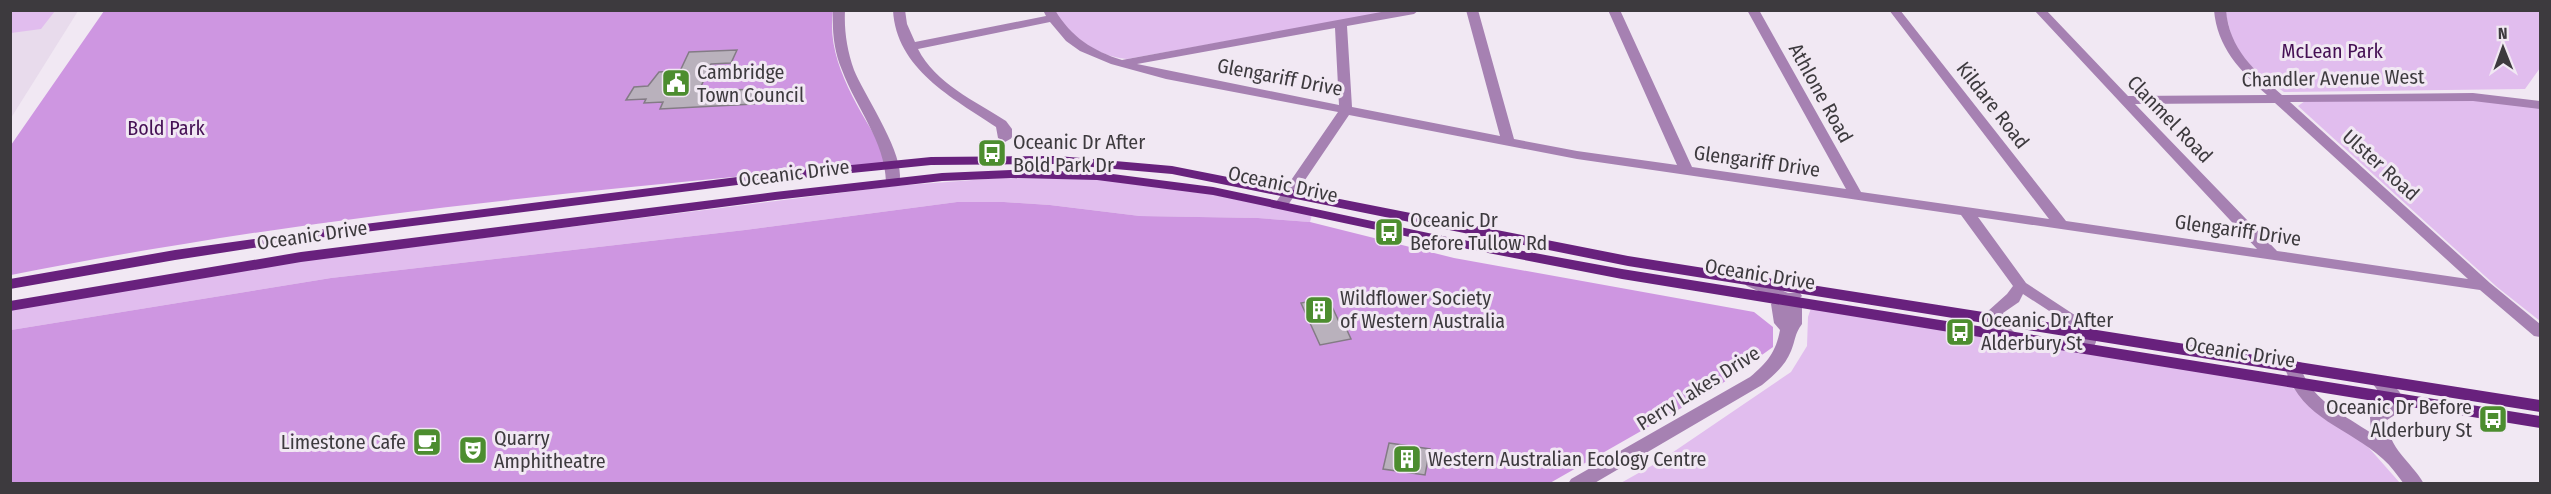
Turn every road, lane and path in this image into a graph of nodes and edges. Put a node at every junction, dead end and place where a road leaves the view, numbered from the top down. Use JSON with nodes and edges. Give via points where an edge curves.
{"nodes":[{"id":1,"x":839,"y":10,"type":"edge"},
{"id":2,"x":898,"y":10,"type":"edge"},
{"id":3,"x":1414,"y":10,"type":"edge"},
{"id":4,"x":1472,"y":10,"type":"edge"},
{"id":5,"x":1614,"y":10,"type":"edge"},
{"id":6,"x":1753,"y":10,"type":"edge"},
{"id":7,"x":1894,"y":10,"type":"edge"},
{"id":8,"x":2039,"y":10,"type":"edge"},
{"id":9,"x":2220,"y":10,"type":"edge"},
{"id":10,"x":1050,"y":14,"type":"edge"},
{"id":11,"x":1341,"y":24,"type":"junction"},
{"id":12,"x":909,"y":47,"type":"junction"},
{"id":13,"x":1121,"y":63,"type":"junction"},
{"id":14,"x":2278,"y":98,"type":"junction"},
{"id":15,"x":2125,"y":100,"type":"junction"},
{"id":16,"x":2541,"y":105,"type":"edge"},
{"id":17,"x":1346,"y":110,"type":"junction"},
{"id":18,"x":1005,"y":138,"type":"dead end"},
{"id":19,"x":1508,"y":141,"type":"junction"},
{"id":20,"x":893,"y":164,"type":"junction"},
{"id":21,"x":1686,"y":170,"type":"junction"},
{"id":22,"x":893,"y":182,"type":"junction"},
{"id":23,"x":1856,"y":195,"type":"junction"},
{"id":24,"x":1286,"y":198,"type":"junction"},
{"id":25,"x":1965,"y":210,"type":"junction"},
{"id":26,"x":2061,"y":224,"type":"junction"},
{"id":27,"x":2272,"y":255,"type":"junction"},
{"id":28,"x":1725,"y":276,"type":"junction"},
{"id":29,"x":10,"y":284,"type":"edge"},
{"id":30,"x":2021,"y":286,"type":"junction"},
{"id":31,"x":2485,"y":286,"type":"junction"},
{"id":32,"x":1817,"y":291,"type":"junction"},
{"id":33,"x":1789,"y":300,"type":"junction"},
{"id":34,"x":10,"y":306,"type":"edge"},
{"id":35,"x":1996,"y":320,"type":"junction"},
{"id":36,"x":2541,"y":332,"type":"edge"},
{"id":37,"x":2011,"y":337,"type":"junction"},
{"id":38,"x":2087,"y":341,"type":"junction"},
{"id":39,"x":2297,"y":375,"type":"junction"},
{"id":40,"x":2378,"y":380,"type":"junction"},
{"id":41,"x":2395,"y":399,"type":"junction"},
{"id":42,"x":2541,"y":406,"type":"edge"},
{"id":43,"x":2541,"y":422,"type":"edge"},
{"id":44,"x":2389,"y":454,"type":"junction"},
{"id":45,"x":1577,"y":483,"type":"edge"},
{"id":46,"x":2415,"y":483,"type":"edge"}],
"edges":[{"from":1,"to":20,"type":"street","via":[[837,32],[843,60]]},
{"from":2,"to":12,"type":"street"},
{"from":3,"to":11,"type":"street"},
{"from":4,"to":19,"type":"street"},
{"from":5,"to":21,"type":"street"},
{"from":6,"to":23,"type":"street","name":"Athlone Road"},
{"from":7,"to":26,"type":"street","name":"Kildare Road"},
{"from":8,"to":15,"type":"street","name":"Clanmel Road"},
{"from":9,"to":14,"type":"street","name":"Ulster Road","via":[[2226,44]]},
{"from":10,"to":12,"type":"street"},
{"from":10,"to":13,"type":"street","name":"Glengariff Drive","via":[[1059,29],[1090,54]]},
{"from":11,"to":13,"type":"street"},
{"from":11,"to":17,"type":"street"},
{"from":12,"to":18,"type":"street","via":[[943,88],[1001,124]]},
{"from":13,"to":17,"type":"street","name":"Glengariff Drive"},
{"from":14,"to":15,"type":"street","name":"Chandler Avenue West"},
{"from":14,"to":16,"type":"street","name":"Chandler Avenue West","via":[[2473,97]]},
{"from":14,"to":31,"type":"street","name":"Ulster Road"},
{"from":15,"to":27,"type":"street","name":"Clanmel Road"},
{"from":17,"to":19,"type":"street","name":"Glengariff Drive"},
{"from":17,"to":24,"type":"street"},
{"from":19,"to":21,"type":"street","name":"Glengariff Drive"},
{"from":20,"to":22,"type":"street"},
{"from":20,"to":24,"type":"main road","name":"Oceanic Drive","via":[[972,159],[1091,162],[1172,170]]},
{"from":20,"to":29,"type":"main road","name":"Oceanic Drive","via":[[337,231]]},
{"from":21,"to":23,"type":"street","name":"Glengariff Drive"},
{"from":22,"to":24,"type":"main road","name":"Oceanic Drive","via":[[1011,174],[1097,176]]},
{"from":22,"to":34,"type":"main road","name":"Oceanic Drive","via":[[301,257]]},
{"from":23,"to":25,"type":"street","name":"Glengariff Drive"},
{"from":24,"to":28,"type":"main road","name":"Oceanic Drive"},
{"from":24,"to":33,"type":"main road","name":"Oceanic Drive","via":[[1521,256]]},
{"from":25,"to":26,"type":"street","name":"Glengariff Drive"},
{"from":25,"to":30,"type":"street"},
{"from":26,"to":27,"type":"street","name":"Glengariff Drive"},
{"from":27,"to":31,"type":"street","name":"Glengariff Drive"},
{"from":28,"to":32,"type":"main road","name":"Oceanic Drive"},
{"from":28,"to":33,"type":"street","via":[[1768,288]]},
{"from":30,"to":35,"type":"street","via":[[1995,312]]},
{"from":30,"to":38,"type":"street","via":[[2088,329]]},
{"from":31,"to":36,"type":"street","name":"Ulster Road"},
{"from":32,"to":33,"type":"street"},
{"from":32,"to":35,"type":"main road","name":"Oceanic Drive"},
{"from":33,"to":37,"type":"main road","name":"Oceanic Drive"},
{"from":33,"to":45,"type":"street","name":"Perry Lakes Drive","via":[[1794,306],[1794,324],[1788,329],[1786,348],[1777,364],[1755,381]]},
{"from":35,"to":37,"type":"street"},
{"from":35,"to":38,"type":"main road","name":"Oceanic Drive"},
{"from":37,"to":38,"type":"main road","name":"Oceanic Drive"},
{"from":38,"to":39,"type":"main road","name":"Oceanic Drive"},
{"from":39,"to":40,"type":"main road","name":"Oceanic Drive"},
{"from":39,"to":41,"type":"main road","name":"Oceanic Drive"},
{"from":39,"to":44,"type":"street","via":[[2309,399]]},
{"from":40,"to":41,"type":"street"},
{"from":40,"to":42,"type":"main road","name":"Oceanic Drive"},
{"from":41,"to":43,"type":"main road","name":"Oceanic Drive"},
{"from":41,"to":44,"type":"street","via":[[2396,405],[2379,417],[2378,424]]},
{"from":44,"to":46,"type":"street"}]}
